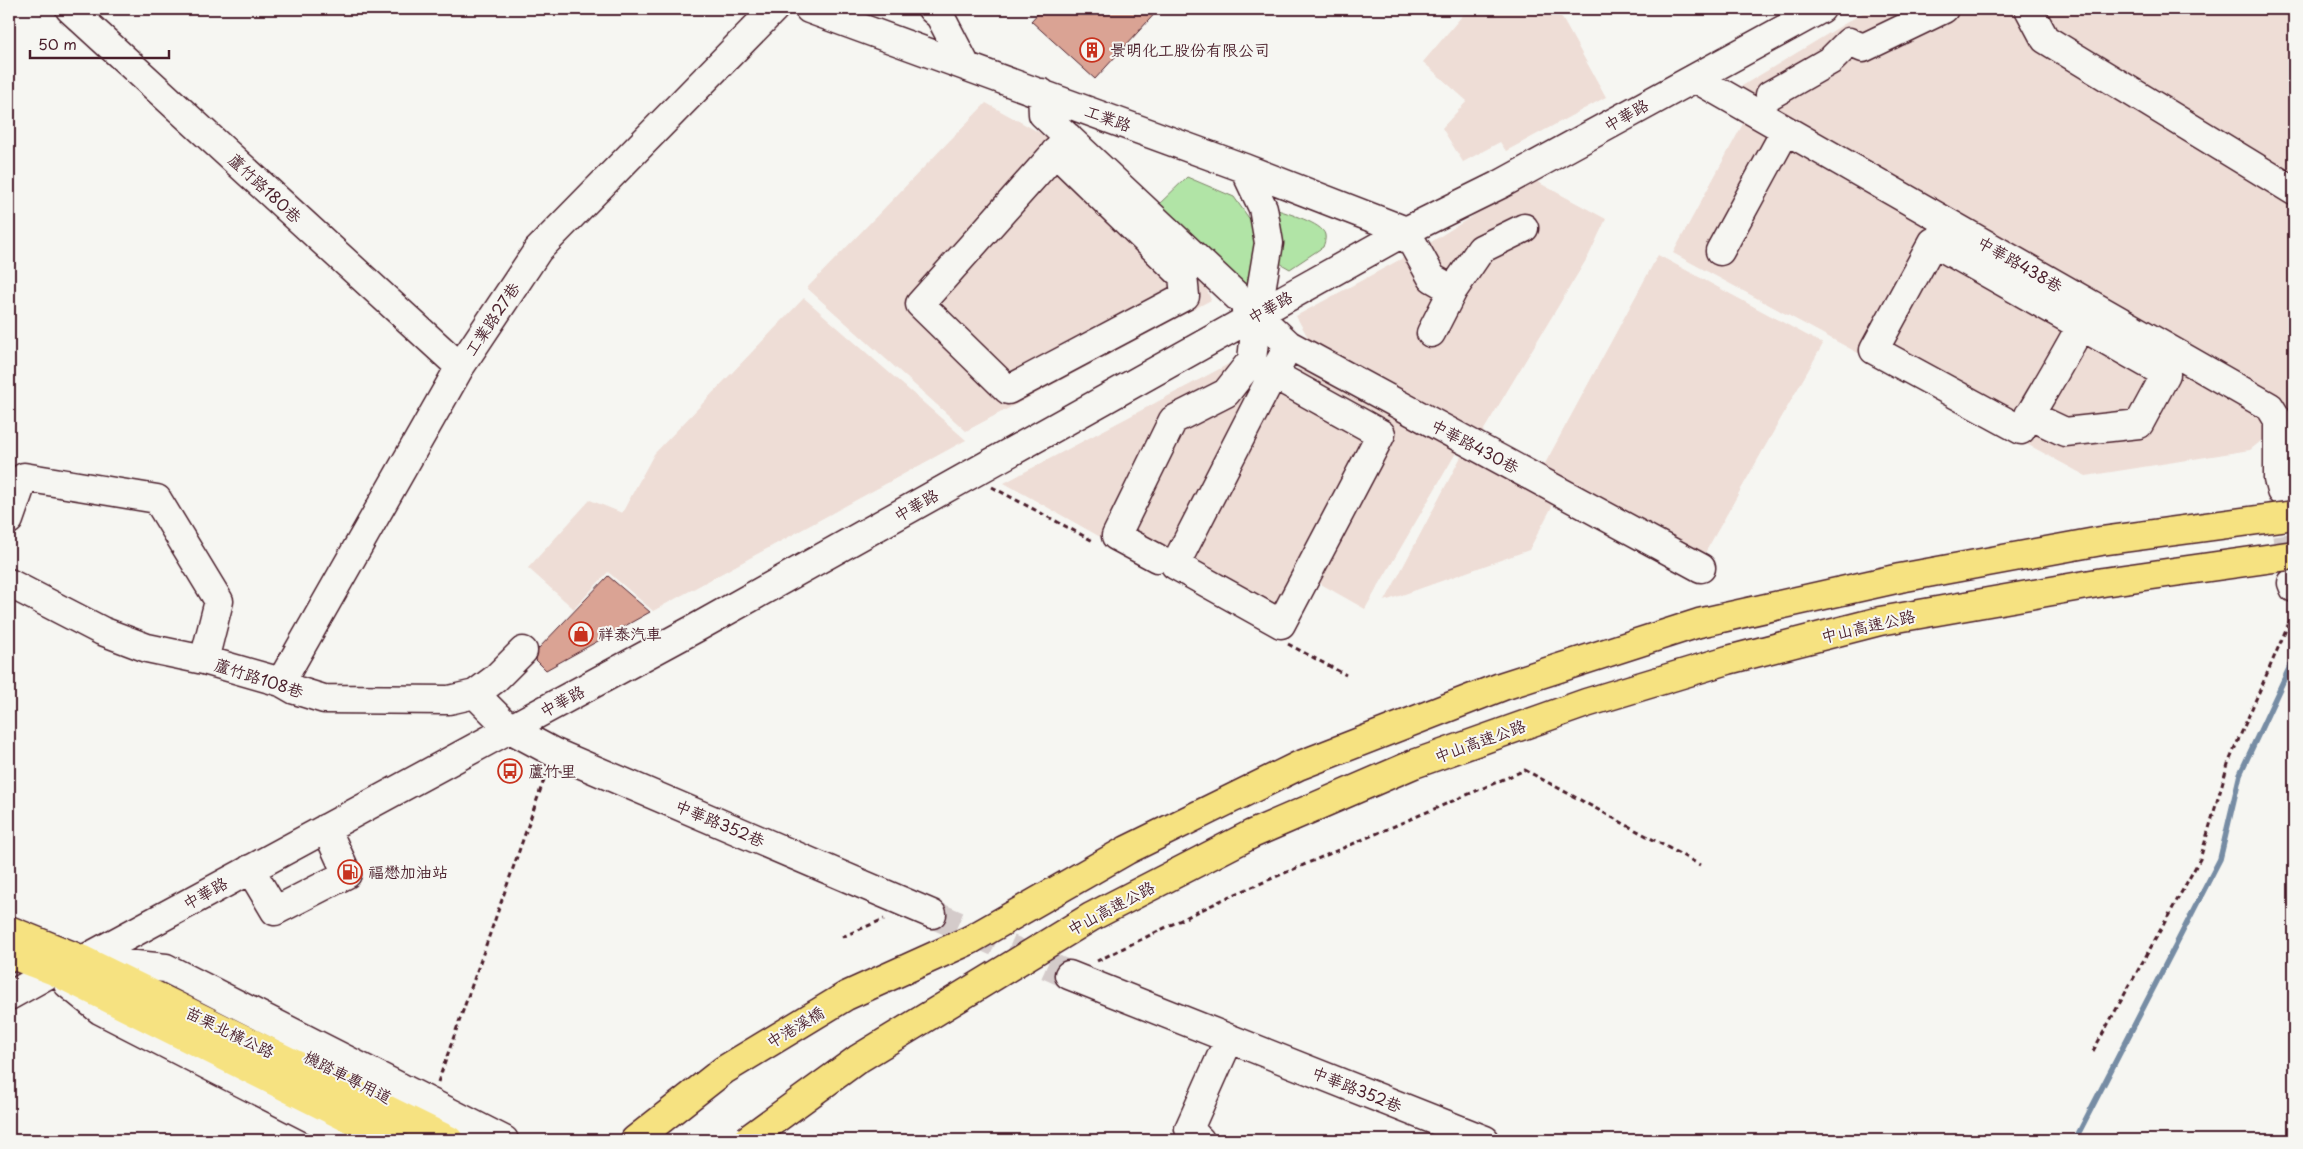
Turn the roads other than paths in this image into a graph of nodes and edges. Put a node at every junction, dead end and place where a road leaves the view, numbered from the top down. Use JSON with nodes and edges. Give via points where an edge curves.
{"nodes":[{"id":1,"x":70,"y":9,"type":"edge"},
{"id":2,"x":774,"y":9,"type":"edge"},
{"id":3,"x":809,"y":9,"type":"edge"},
{"id":4,"x":932,"y":9,"type":"edge"},
{"id":5,"x":1821,"y":9,"type":"edge"},
{"id":6,"x":1944,"y":9,"type":"edge"},
{"id":7,"x":2038,"y":13,"type":"edge"},
{"id":8,"x":1789,"y":16,"type":"edge"},
{"id":9,"x":965,"y":64,"type":"junction"},
{"id":10,"x":1695,"y":78,"type":"junction"},
{"id":11,"x":1042,"y":93,"type":"junction"},
{"id":12,"x":1770,"y":96,"type":"dead end"},
{"id":13,"x":1786,"y":130,"type":"junction"},
{"id":14,"x":1062,"y":145,"type":"junction"},
{"id":15,"x":1244,"y":168,"type":"junction"},
{"id":16,"x":2294,"y":191,"type":"edge"},
{"id":17,"x":1524,"y":228,"type":"dead end"},
{"id":18,"x":1406,"y":231,"type":"junction"},
{"id":19,"x":1720,"y":251,"type":"dead end"},
{"id":20,"x":1453,"y":290,"type":"junction"},
{"id":21,"x":1257,"y":314,"type":"junction"},
{"id":22,"x":2087,"y":316,"type":"junction"},
{"id":23,"x":1432,"y":332,"type":"dead end"},
{"id":24,"x":1289,"y":345,"type":"junction"},
{"id":25,"x":460,"y":367,"type":"junction"},
{"id":26,"x":1273,"y":374,"type":"junction"},
{"id":27,"x":2029,"y":415,"type":"junction"},
{"id":28,"x":2281,"y":491,"type":"tunnel mouth"},
{"id":29,"x":2294,"y":514,"type":"edge"},
{"id":30,"x":9,"y":520,"type":"edge"},
{"id":31,"x":2294,"y":555,"type":"edge"},
{"id":32,"x":1157,"y":558,"type":"dead end"},
{"id":33,"x":1701,"y":568,"type":"dead end"},
{"id":34,"x":9,"y":583,"type":"edge"},
{"id":35,"x":522,"y":651,"type":"dead end"},
{"id":36,"x":204,"y":660,"type":"junction"},
{"id":37,"x":280,"y":682,"type":"junction"},
{"id":38,"x":476,"y":694,"type":"junction"},
{"id":39,"x":510,"y":730,"type":"junction"},
{"id":40,"x":326,"y":828,"type":"junction"},
{"id":41,"x":250,"y":869,"type":"junction"},
{"id":42,"x":932,"y":914,"type":"tunnel mouth"},
{"id":43,"x":9,"y":930,"type":"edge"},
{"id":44,"x":9,"y":954,"type":"edge"},
{"id":45,"x":83,"y":960,"type":"junction"},
{"id":46,"x":54,"y":972,"type":"junction"},
{"id":47,"x":1069,"y":975,"type":"tunnel mouth"},
{"id":48,"x":9,"y":996,"type":"edge"},
{"id":49,"x":1229,"y":1039,"type":"junction"},
{"id":50,"x":320,"y":1140,"type":"edge"},
{"id":51,"x":354,"y":1140,"type":"edge"},
{"id":52,"x":392,"y":1140,"type":"edge"},
{"id":53,"x":449,"y":1140,"type":"edge"},
{"id":54,"x":474,"y":1140,"type":"edge"},
{"id":55,"x":504,"y":1140,"type":"edge"},
{"id":56,"x":635,"y":1140,"type":"edge"},
{"id":57,"x":748,"y":1140,"type":"edge"},
{"id":58,"x":1200,"y":1140,"type":"edge"},
{"id":59,"x":1485,"y":1140,"type":"edge"}],
"edges":[{"from":1,"to":25,"type":"street","name":"蘆竹路180巷"},
{"from":2,"to":25,"type":"street","name":"工業路27巷","via":[[538,250]]},
{"from":3,"to":9,"type":"street","name":"工業路"},
{"from":4,"to":9,"type":"street","via":[[940,16]]},
{"from":5,"to":8,"type":"street","name":"中華路"},
{"from":6,"to":12,"type":"street","via":[[1863,48],[1849,42],[1831,60]]},
{"from":7,"to":16,"type":"street","via":[[2045,39]]},
{"from":8,"to":10,"type":"street","name":"中華路"},
{"from":9,"to":11,"type":"street","name":"工業路"},
{"from":10,"to":13,"type":"street","name":"中華路438巷"},
{"from":10,"to":18,"type":"street","name":"中華路","via":[[1501,184]]},
{"from":11,"to":14,"type":"street","via":[[1043,114]]},
{"from":11,"to":15,"type":"street","name":"工業路"},
{"from":13,"to":19,"type":"street"},
{"from":13,"to":22,"type":"street","name":"中華路438巷"},
{"from":14,"to":14,"type":"street","via":[[920,304],[1008,390],[1185,296],[1183,276]]},
{"from":14,"to":21,"type":"street","name":"中華路430巷"},
{"from":15,"to":18,"type":"street","name":"工業路"},
{"from":15,"to":21,"type":"street","via":[[1263,208],[1269,243]]},
{"from":17,"to":20,"type":"street","via":[[1481,249]]},
{"from":18,"to":20,"type":"street","via":[[1432,278]]},
{"from":18,"to":21,"type":"street","name":"中華路"},
{"from":20,"to":23,"type":"street"},
{"from":21,"to":24,"type":"street","name":"中華路430巷"},
{"from":21,"to":32,"type":"street","via":[[1252,360],[1226,393],[1173,420],[1116,536]]},
{"from":21,"to":39,"type":"street","name":"中華路"},
{"from":22,"to":27,"type":"street"},
{"from":22,"to":27,"type":"street","via":[[2166,374],[2139,424],[2065,432]]},
{"from":22,"to":27,"type":"street","via":[[1933,242],[1874,350],[2021,430]]},
{"from":22,"to":28,"type":"street","name":"中華路438巷","via":[[2270,407],[2278,420]]},
{"from":24,"to":26,"type":"street"},
{"from":24,"to":33,"type":"street","name":"中華路430巷"},
{"from":25,"to":37,"type":"street","name":"工業路27巷"},
{"from":26,"to":26,"type":"street","via":[[1175,565],[1281,624],[1381,434]]},
{"from":29,"to":56,"type":"main road","name":"中港溪橋","bridge":true,"via":[[2101,542],[1900,578],[1690,626],[1503,686],[1298,766],[1127,850],[970,940],[846,996],[724,1070]]},
{"from":30,"to":36,"type":"street","via":[[24,477],[157,500],[219,601]]},
{"from":31,"to":57,"type":"main road","name":"中山高速公路","bridge":true,"via":[[2103,582],[1880,621],[1728,660],[1614,694],[1414,764],[1252,834],[1091,917],[858,1059]]},
{"from":34,"to":36,"type":"street","name":"蘆竹路108巷","via":[[102,631],[147,648]]},
{"from":35,"to":38,"type":"street"},
{"from":36,"to":37,"type":"street","name":"蘆竹路108巷"},
{"from":37,"to":38,"type":"street","name":"蘆竹路108巷","via":[[324,699],[449,700]]},
{"from":38,"to":39,"type":"street"},
{"from":39,"to":40,"type":"street","name":"中華路"},
{"from":39,"to":42,"type":"street","name":"中華路352巷","via":[[553,752]]},
{"from":40,"to":41,"type":"street","name":"中華路"},
{"from":40,"to":41,"type":"street","via":[[345,868],[272,906]]},
{"from":41,"to":45,"type":"street","name":"中華路"},
{"from":43,"to":45,"type":"main road","name":"苗栗北橫公路"},
{"from":44,"to":46,"type":"main road","name":"苗栗北橫公路"},
{"from":45,"to":46,"type":"street","name":"中華路"},
{"from":45,"to":53,"type":"main road","name":"苗栗北橫公路"},
{"from":45,"to":54,"type":"street","name":"機踏車專用道","via":[[148,975]]},
{"from":45,"to":55,"type":"street","via":[[166,968]]},
{"from":46,"to":48,"type":"street","name":"中華路"},
{"from":46,"to":50,"type":"street","via":[[91,1027]]},
{"from":46,"to":51,"type":"street","via":[[100,1010]]},
{"from":46,"to":52,"type":"main road","name":"苗栗北橫公路"},
{"from":47,"to":49,"type":"street","name":"中華路352巷"},
{"from":49,"to":58,"type":"street","via":[[1189,1130]]},
{"from":49,"to":59,"type":"street","name":"中華路352巷"}]}
